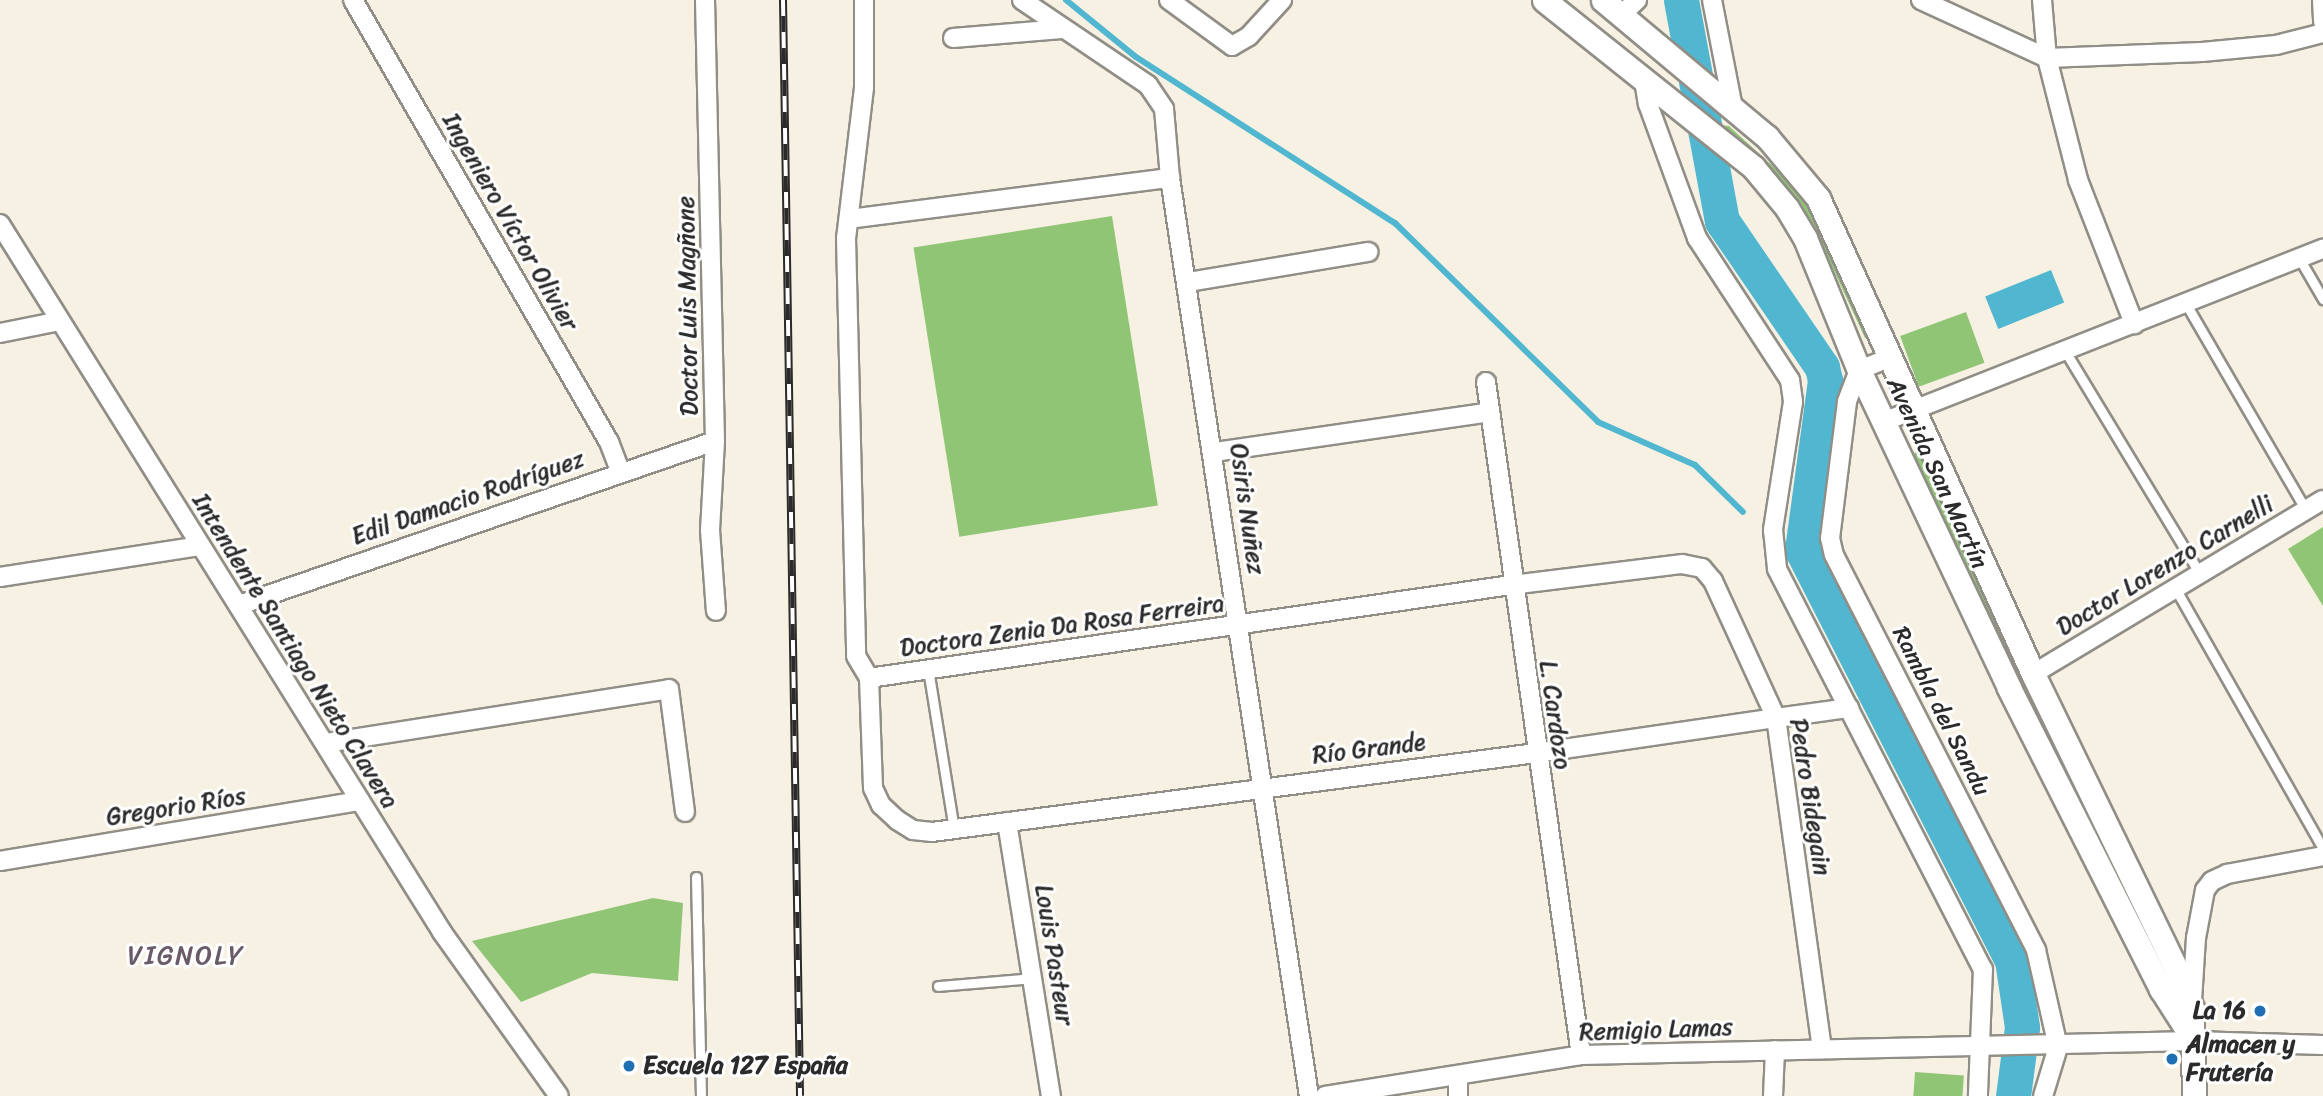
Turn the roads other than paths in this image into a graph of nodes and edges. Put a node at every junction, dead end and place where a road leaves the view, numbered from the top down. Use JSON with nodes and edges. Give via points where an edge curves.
{"nodes":[{"id":1,"x":353,"y":0,"type":"edge"},
{"id":2,"x":705,"y":0,"type":"edge"},
{"id":3,"x":864,"y":0,"type":"edge"},
{"id":4,"x":1022,"y":0,"type":"edge"},
{"id":5,"x":1169,"y":0,"type":"edge"},
{"id":6,"x":1282,"y":0,"type":"edge"},
{"id":7,"x":1544,"y":0,"type":"edge"},
{"id":8,"x":1602,"y":0,"type":"edge"},
{"id":9,"x":1712,"y":0,"type":"edge"},
{"id":10,"x":1921,"y":0,"type":"edge"},
{"id":11,"x":2042,"y":0,"type":"edge"},
{"id":12,"x":2322,"y":0,"type":"edge"},
{"id":13,"x":1629,"y":7,"type":"edge"},
{"id":14,"x":2323,"y":22,"type":"edge"},
{"id":15,"x":1062,"y":29,"type":"junction"},
{"id":16,"x":2323,"y":33,"type":"edge"},
{"id":17,"x":953,"y":38,"type":"dead end"},
{"id":18,"x":2047,"y":58,"type":"junction"},
{"id":19,"x":1649,"y":83,"type":"junction"},
{"id":20,"x":1733,"y":108,"type":"junction"},
{"id":21,"x":1170,"y":178,"type":"junction"},
{"id":22,"x":849,"y":219,"type":"junction"},
{"id":23,"x":0,"y":224,"type":"edge"},
{"id":24,"x":2323,"y":249,"type":"edge"},
{"id":25,"x":1369,"y":253,"type":"dead end"},
{"id":26,"x":2299,"y":258,"type":"junction"},
{"id":27,"x":1189,"y":282,"type":"junction"},
{"id":28,"x":2323,"y":299,"type":"edge"},
{"id":29,"x":2186,"y":304,"type":"junction"},
{"id":30,"x":60,"y":321,"type":"junction"},
{"id":31,"x":2134,"y":324,"type":"junction"},
{"id":32,"x":0,"y":333,"type":"edge"},
{"id":33,"x":2065,"y":351,"type":"junction"},
{"id":34,"x":1889,"y":358,"type":"junction"},
{"id":35,"x":1860,"y":370,"type":"junction"},
{"id":36,"x":1486,"y":382,"type":"dead end"},
{"id":37,"x":1912,"y":410,"type":"junction"},
{"id":38,"x":1490,"y":412,"type":"junction"},
{"id":39,"x":1883,"y":422,"type":"junction"},
{"id":40,"x":715,"y":441,"type":"junction"},
{"id":41,"x":1214,"y":452,"type":"junction"},
{"id":42,"x":620,"y":471,"type":"junction"},
{"id":43,"x":2323,"y":500,"type":"edge"},
{"id":44,"x":2306,"y":510,"type":"junction"},
{"id":45,"x":201,"y":546,"type":"junction"},
{"id":46,"x":1702,"y":568,"type":"joint"},
{"id":47,"x":2200,"y":574,"type":"junction"},
{"id":48,"x":0,"y":577,"type":"edge"},
{"id":49,"x":1511,"y":585,"type":"junction"},
{"id":50,"x":2175,"y":588,"type":"junction"},
{"id":51,"x":239,"y":605,"type":"junction"},
{"id":52,"x":716,"y":611,"type":"dead end"},
{"id":53,"x":1239,"y":627,"type":"junction"},
{"id":54,"x":928,"y":668,"type":"junction"},
{"id":55,"x":2033,"y":674,"type":"junction"},
{"id":56,"x":869,"y":678,"type":"junction"},
{"id":57,"x":1849,"y":708,"type":"junction"},
{"id":58,"x":1776,"y":718,"type":"junction"},
{"id":59,"x":326,"y":743,"type":"junction"},
{"id":60,"x":1536,"y":753,"type":"junction"},
{"id":61,"x":1263,"y":787,"type":"junction"},
{"id":62,"x":360,"y":801,"type":"junction"},
{"id":63,"x":685,"y":812,"type":"dead end"},
{"id":64,"x":897,"y":820,"type":"joint"},
{"id":65,"x":1007,"y":822,"type":"junction"},
{"id":66,"x":954,"y":830,"type":"junction"},
{"id":67,"x":2323,"y":848,"type":"edge"},
{"id":68,"x":2323,"y":856,"type":"edge"},
{"id":69,"x":0,"y":860,"type":"edge"},
{"id":70,"x":696,"y":877,"type":"dead end"},
{"id":71,"x":1035,"y":978,"type":"junction"},
{"id":72,"x":938,"y":986,"type":"dead end"},
{"id":73,"x":2192,"y":1008,"type":"junction"},
{"id":74,"x":2194,"y":1041,"type":"junction"},
{"id":75,"x":2323,"y":1045,"type":"edge"},
{"id":76,"x":2052,"y":1047,"type":"junction"},
{"id":77,"x":1985,"y":1048,"type":"junction"},
{"id":78,"x":1822,"y":1049,"type":"junction"},
{"id":79,"x":1775,"y":1051,"type":"junction"},
{"id":80,"x":1581,"y":1055,"type":"junction"},
{"id":81,"x":1458,"y":1077,"type":"junction"},
{"id":82,"x":559,"y":1096,"type":"edge"},
{"id":83,"x":701,"y":1096,"type":"edge"},
{"id":84,"x":1051,"y":1096,"type":"edge"},
{"id":85,"x":1309,"y":1096,"type":"edge"},
{"id":86,"x":1325,"y":1096,"type":"edge"},
{"id":87,"x":1458,"y":1096,"type":"edge"},
{"id":88,"x":1773,"y":1096,"type":"edge"},
{"id":89,"x":1978,"y":1096,"type":"edge"},
{"id":90,"x":2043,"y":1096,"type":"edge"},
{"id":91,"x":2194,"y":1096,"type":"edge"}],
"edges":[{"from":1,"to":42,"type":"street","name":"Ingeniero Víctor Olivier","via":[[609,442]]},
{"from":2,"to":40,"type":"street","name":"Doctor Luis Magñone"},
{"from":3,"to":22,"type":"street","via":[[864,88]]},
{"from":4,"to":15,"type":"street","name":"Osiris Nuñez"},
{"from":5,"to":6,"type":"street","via":[[1232,46],[1249,36]]},
{"from":7,"to":19,"type":"street","name":"Avenida San Martín"},
{"from":8,"to":13,"type":"street","name":"Avenida San Martín"},
{"from":9,"to":20,"type":"street"},
{"from":10,"to":18,"type":"street"},
{"from":11,"to":18,"type":"street"},
{"from":12,"to":14,"type":"street"},
{"from":13,"to":20,"type":"street","name":"Avenida San Martín","via":[[1663,48]]},
{"from":15,"to":17,"type":"street"},
{"from":15,"to":21,"type":"street","name":"Osiris Nuñez","via":[[1148,85],[1160,98]]},
{"from":16,"to":18,"type":"street","via":[[2276,45],[2202,52]]},
{"from":18,"to":31,"type":"street","via":[[2078,180]]},
{"from":19,"to":35,"type":"street","name":"Avenida San Martín","via":[[1753,167],[1805,238]]},
{"from":19,"to":57,"type":"street","via":[[1648,104],[1697,238],[1790,380],[1793,402],[1773,551],[1777,569]]},
{"from":20,"to":34,"type":"street","name":"Avenida San Martín","via":[[1789,160],[1818,198]]},
{"from":21,"to":22,"type":"street"},
{"from":21,"to":27,"type":"street","name":"Osiris Nuñez"},
{"from":22,"to":56,"type":"street","via":[[856,656]]},
{"from":23,"to":30,"type":"street","name":"Intendente Santiago Nieto Clavera"},
{"from":24,"to":26,"type":"street"},
{"from":25,"to":27,"type":"street"},
{"from":26,"to":28,"type":"lane"},
{"from":26,"to":29,"type":"street"},
{"from":27,"to":41,"type":"street","name":"Osiris Nuñez"},
{"from":29,"to":31,"type":"street"},
{"from":29,"to":44,"type":"lane"},
{"from":30,"to":32,"type":"street"},
{"from":30,"to":45,"type":"street","name":"Intendente Santiago Nieto Clavera"},
{"from":31,"to":33,"type":"street"},
{"from":33,"to":37,"type":"street"},
{"from":33,"to":47,"type":"lane"},
{"from":34,"to":35,"type":"street"},
{"from":34,"to":37,"type":"street","name":"Avenida San Martín"},
{"from":35,"to":39,"type":"street","name":"Avenida San Martín"},
{"from":35,"to":76,"type":"street","name":"Rambla del Sandu","via":[[1847,402],[1830,538],[1834,555],[2036,950]]},
{"from":36,"to":38,"type":"street","name":"L. Cardozo"},
{"from":37,"to":39,"type":"street"},
{"from":37,"to":55,"type":"street","name":"Avenida San Martín"},
{"from":38,"to":41,"type":"street"},
{"from":38,"to":49,"type":"street","name":"L. Cardozo"},
{"from":39,"to":74,"type":"street","name":"Avenida San Martín","via":[[2008,688],[2161,989]]},
{"from":40,"to":42,"type":"street","name":"Edil Damacio Rodríguez"},
{"from":40,"to":52,"type":"street","name":"Doctor Luis Magñone","via":[[710,530]]},
{"from":41,"to":53,"type":"street","name":"Osiris Nuñez"},
{"from":42,"to":51,"type":"street","name":"Edil Damacio Rodríguez"},
{"from":43,"to":44,"type":"street","name":"Doctor Lorenzo Carnelli"},
{"from":44,"to":47,"type":"street","name":"Doctor Lorenzo Carnelli"},
{"from":45,"to":48,"type":"street"},
{"from":45,"to":51,"type":"street","name":"Intendente Santiago Nieto Clavera"},
{"from":46,"to":49,"type":"street","name":"Doctora Zenia Da Rosa Ferreira","via":[[1682,564]]},
{"from":46,"to":58,"type":"street","name":"Pedro Bidegain","via":[[1713,581]]},
{"from":47,"to":50,"type":"street","name":"Doctor Lorenzo Carnelli"},
{"from":49,"to":53,"type":"street","name":"Doctora Zenia Da Rosa Ferreira"},
{"from":49,"to":60,"type":"street","name":"L. Cardozo"},
{"from":50,"to":55,"type":"street","name":"Doctor Lorenzo Carnelli"},
{"from":50,"to":67,"type":"lane"},
{"from":51,"to":59,"type":"street","name":"Intendente Santiago Nieto Clavera"},
{"from":53,"to":54,"type":"street","name":"Doctora Zenia Da Rosa Ferreira"},
{"from":53,"to":61,"type":"street","name":"Osiris Nuñez"},
{"from":54,"to":56,"type":"street","name":"Doctora Zenia Da Rosa Ferreira"},
{"from":54,"to":66,"type":"lane"},
{"from":55,"to":73,"type":"street","name":"Avenida San Martín"},
{"from":56,"to":64,"type":"street","name":"Doctora Zenia Da Rosa Ferreira","via":[[873,788],[881,805]]},
{"from":57,"to":58,"type":"street","name":"Río Grande"},
{"from":57,"to":77,"type":"street","via":[[1983,970]]},
{"from":58,"to":60,"type":"street","name":"Río Grande"},
{"from":58,"to":78,"type":"street","name":"Pedro Bidegain"},
{"from":59,"to":62,"type":"street","name":"Intendente Santiago Nieto Clavera"},
{"from":59,"to":63,"type":"street","via":[[669,689]]},
{"from":60,"to":61,"type":"street","name":"Río Grande"},
{"from":60,"to":80,"type":"street","name":"L. Cardozo"},
{"from":61,"to":65,"type":"street","name":"Río Grande"},
{"from":61,"to":85,"type":"street","name":"Osiris Nuñez"},
{"from":62,"to":69,"type":"street","name":"Gregorio Ríos"},
{"from":62,"to":82,"type":"street","name":"Intendente Santiago Nieto Clavera","via":[[442,932]]},
{"from":64,"to":66,"type":"street","name":"Río Grande","via":[[913,830]]},
{"from":65,"to":66,"type":"street","name":"Río Grande"},
{"from":65,"to":71,"type":"street","name":"Louis Pasteur"},
{"from":68,"to":73,"type":"street","via":[[2227,874],[2205,890],[2196,938]]},
{"from":70,"to":83,"type":"lane"},
{"from":71,"to":72,"type":"lane"},
{"from":71,"to":84,"type":"street","name":"Louis Pasteur"},
{"from":73,"to":74,"type":"street"},
{"from":74,"to":75,"type":"street","name":"Remigio Lamas"},
{"from":74,"to":76,"type":"street","name":"Remigio Lamas"},
{"from":74,"to":91,"type":"street"},
{"from":76,"to":77,"type":"street","name":"Remigio Lamas"},
{"from":76,"to":90,"type":"street","name":"Rambla del Sandu"},
{"from":77,"to":78,"type":"street","name":"Remigio Lamas"},
{"from":77,"to":89,"type":"street"},
{"from":78,"to":79,"type":"street","name":"Remigio Lamas"},
{"from":79,"to":80,"type":"street","name":"Remigio Lamas"},
{"from":79,"to":88,"type":"street"},
{"from":80,"to":81,"type":"street","name":"Remigio Lamas"},
{"from":81,"to":86,"type":"street","name":"Remigio Lamas"},
{"from":81,"to":87,"type":"street"}]}
